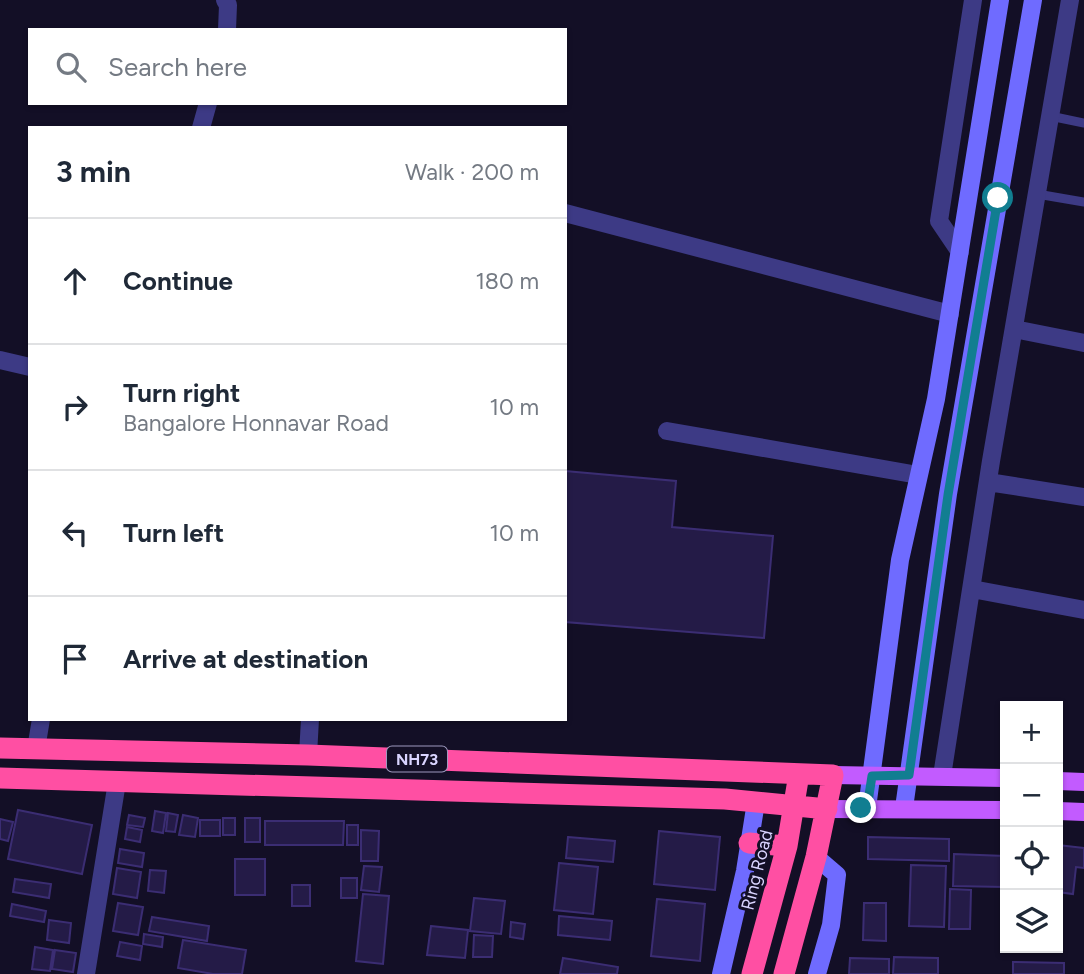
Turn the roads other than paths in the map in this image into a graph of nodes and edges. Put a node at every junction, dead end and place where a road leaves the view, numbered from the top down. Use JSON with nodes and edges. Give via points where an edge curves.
{"nodes":[{"id":1,"x":225,"y":0,"type":"edge"},
{"id":2,"x":974,"y":0,"type":"edge"},
{"id":3,"x":1000,"y":0,"type":"edge"},
{"id":4,"x":1033,"y":0,"type":"edge"},
{"id":5,"x":1070,"y":0,"type":"edge"},
{"id":6,"x":227,"y":28,"type":"edge"},
{"id":7,"x":207,"y":105,"type":"edge"},
{"id":8,"x":1050,"y":116,"type":"junction"},
{"id":9,"x":1084,"y":123,"type":"edge"},
{"id":10,"x":202,"y":126,"type":"edge"},
{"id":11,"x":1037,"y":194,"type":"junction"},
{"id":12,"x":1084,"y":202,"type":"edge"},
{"id":13,"x":567,"y":214,"type":"edge"},
{"id":14,"x":960,"y":252,"type":"junction"},
{"id":15,"x":950,"y":314,"type":"junction"},
{"id":16,"x":1014,"y":329,"type":"junction"},
{"id":17,"x":1084,"y":343,"type":"edge"},
{"id":18,"x":0,"y":360,"type":"edge"},
{"id":19,"x":28,"y":367,"type":"edge"},
{"id":20,"x":667,"y":431,"type":"dead end"},
{"id":21,"x":918,"y":475,"type":"junction"},
{"id":22,"x":988,"y":482,"type":"junction"},
{"id":23,"x":1084,"y":496,"type":"edge"},
{"id":24,"x":972,"y":589,"type":"junction"},
{"id":25,"x":1084,"y":610,"type":"edge"},
{"id":26,"x":41,"y":721,"type":"edge"},
{"id":27,"x":310,"y":721,"type":"edge"},
{"id":28,"x":0,"y":748,"type":"edge"},
{"id":29,"x":36,"y":749,"type":"junction"},
{"id":30,"x":308,"y":755,"type":"junction"},
{"id":31,"x":800,"y":774,"type":"junction"},
{"id":32,"x":833,"y":775,"type":"junction"},
{"id":33,"x":909,"y":775,"type":"junction"},
{"id":34,"x":872,"y":776,"type":"junction"},
{"id":35,"x":942,"y":776,"type":"junction"},
{"id":36,"x":0,"y":778,"type":"edge"},
{"id":37,"x":1000,"y":778,"type":"edge"},
{"id":38,"x":1063,"y":781,"type":"edge"},
{"id":39,"x":117,"y":782,"type":"junction"},
{"id":40,"x":1084,"y":782,"type":"edge"},
{"id":41,"x":756,"y":802,"type":"junction"},
{"id":42,"x":795,"y":805,"type":"junction"},
{"id":43,"x":867,"y":808,"type":"junction"},
{"id":44,"x":904,"y":808,"type":"junction"},
{"id":45,"x":827,"y":809,"type":"junction"},
{"id":46,"x":1000,"y":810,"type":"edge"},
{"id":47,"x":1063,"y":811,"type":"edge"},
{"id":48,"x":1084,"y":812,"type":"edge"},
{"id":49,"x":749,"y":843,"type":"junction"},
{"id":50,"x":787,"y":846,"type":"junction"},
{"id":51,"x":816,"y":857,"type":"junction"},
{"id":52,"x":86,"y":974,"type":"edge"},
{"id":53,"x":721,"y":974,"type":"edge"},
{"id":54,"x":752,"y":974,"type":"edge"},
{"id":55,"x":784,"y":974,"type":"edge"},
{"id":56,"x":817,"y":974,"type":"edge"}],
"edges":[{"from":1,"to":6,"type":"street"},
{"from":2,"to":14,"type":"street","via":[[939,221]]},
{"from":3,"to":14,"type":"street"},
{"from":4,"to":33,"type":"street","via":[[948,495]]},
{"from":5,"to":8,"type":"street"},
{"from":7,"to":10,"type":"street"},
{"from":8,"to":9,"type":"lane"},
{"from":8,"to":11,"type":"street"},
{"from":11,"to":12,"type":"lane"},
{"from":11,"to":16,"type":"street"},
{"from":13,"to":15,"type":"street"},
{"from":14,"to":15,"type":"street"},
{"from":15,"to":21,"type":"street"},
{"from":16,"to":17,"type":"street"},
{"from":16,"to":22,"type":"street"},
{"from":18,"to":19,"type":"street"},
{"from":20,"to":21,"type":"street"},
{"from":21,"to":34,"type":"street","via":[[900,560]]},
{"from":22,"to":23,"type":"street"},
{"from":22,"to":24,"type":"street"},
{"from":24,"to":25,"type":"street"},
{"from":24,"to":35,"type":"street"},
{"from":26,"to":29,"type":"street"},
{"from":27,"to":30,"type":"street"},
{"from":28,"to":29,"type":"highway","number":"NH73"},
{"from":29,"to":30,"type":"highway","number":"NH73"},
{"from":30,"to":31,"type":"highway","number":"NH73"},
{"from":31,"to":32,"type":"highway","number":"NH73"},
{"from":31,"to":42,"type":"highway","name":"Ring Road"},
{"from":32,"to":34,"type":"main road"},
{"from":32,"to":45,"type":"highway"},
{"from":33,"to":34,"type":"main road"},
{"from":33,"to":35,"type":"main road"},
{"from":33,"to":44,"type":"street"},
{"from":34,"to":43,"type":"street"},
{"from":35,"to":37,"type":"main road"},
{"from":36,"to":39,"type":"highway","number":"NH73"},
{"from":38,"to":40,"type":"main road"},
{"from":39,"to":41,"type":"highway","number":"NH73"},
{"from":39,"to":52,"type":"street"},
{"from":41,"to":42,"type":"highway","number":"NH73"},
{"from":41,"to":49,"type":"street"},
{"from":42,"to":45,"type":"highway","number":"NH73"},
{"from":42,"to":50,"type":"highway","name":"Ring Road"},
{"from":43,"to":44,"type":"main road"},
{"from":43,"to":45,"type":"main road"},
{"from":44,"to":46,"type":"main road"},
{"from":45,"to":51,"type":"highway"},
{"from":47,"to":48,"type":"main road"},
{"from":49,"to":50,"type":"highway"},
{"from":49,"to":53,"type":"street"},
{"from":50,"to":54,"type":"highway","name":"Ring Road"},
{"from":51,"to":55,"type":"highway"},
{"from":51,"to":56,"type":"street","via":[[837,875],[831,925]]}]}
